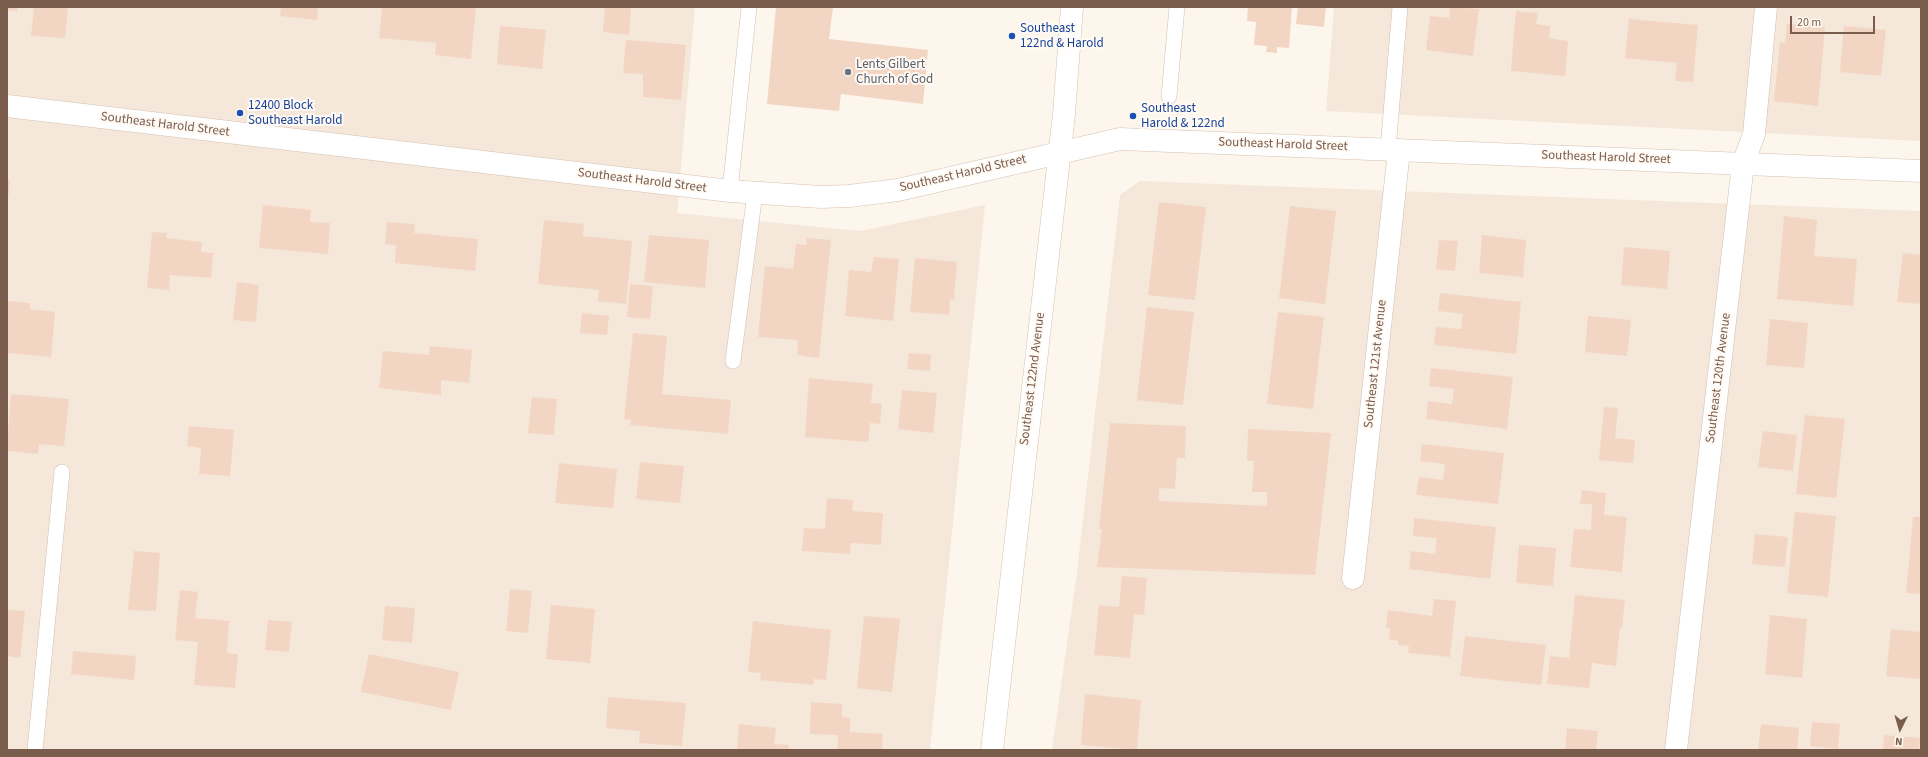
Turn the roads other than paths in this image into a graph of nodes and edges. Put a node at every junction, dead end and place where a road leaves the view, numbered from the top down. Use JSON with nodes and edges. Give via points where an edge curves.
{"nodes":[{"id":1,"x":749,"y":7,"type":"edge"},
{"id":2,"x":1072,"y":7,"type":"edge"},
{"id":3,"x":1177,"y":7,"type":"edge"},
{"id":4,"x":1400,"y":7,"type":"edge"},
{"id":5,"x":1766,"y":7,"type":"edge"},
{"id":6,"x":1169,"y":96,"type":"dead end"},
{"id":7,"x":7,"y":106,"type":"edge"},
{"id":8,"x":1393,"y":150,"type":"junction"},
{"id":9,"x":1060,"y":152,"type":"junction"},
{"id":10,"x":1743,"y":164,"type":"junction"},
{"id":11,"x":1921,"y":171,"type":"edge"},
{"id":12,"x":730,"y":192,"type":"junction"},
{"id":13,"x":755,"y":193,"type":"junction"},
{"id":14,"x":733,"y":361,"type":"dead end"},
{"id":15,"x":62,"y":472,"type":"dead end"},
{"id":16,"x":1353,"y":578,"type":"dead end"},
{"id":17,"x":35,"y":750,"type":"edge"},
{"id":18,"x":992,"y":750,"type":"edge"},
{"id":19,"x":1676,"y":750,"type":"edge"}],
"edges":[{"from":1,"to":12,"type":"lane"},
{"from":2,"to":9,"type":"street","name":"Southeast 122nd Avenue"},
{"from":3,"to":6,"type":"lane"},
{"from":4,"to":8,"type":"lane"},
{"from":5,"to":10,"type":"street","name":"Southeast 120th Avenue","via":[[1754,134]]},
{"from":7,"to":12,"type":"street","name":"Southeast Harold Street"},
{"from":8,"to":9,"type":"street","name":"Southeast Harold Street","via":[[1120,139]]},
{"from":8,"to":10,"type":"street","name":"Southeast Harold Street"},
{"from":8,"to":16,"type":"street","name":"Southeast 121st Avenue"},
{"from":9,"to":13,"type":"street","name":"Southeast Harold Street","via":[[872,194],[821,197]]},
{"from":9,"to":18,"type":"street","name":"Southeast 122nd Avenue"},
{"from":10,"to":11,"type":"street","name":"Southeast Harold Street"},
{"from":10,"to":19,"type":"street","name":"Southeast 120th Avenue"},
{"from":12,"to":13,"type":"street","name":"Southeast Harold Street"},
{"from":13,"to":14,"type":"lane"},
{"from":15,"to":17,"type":"lane"}]}
